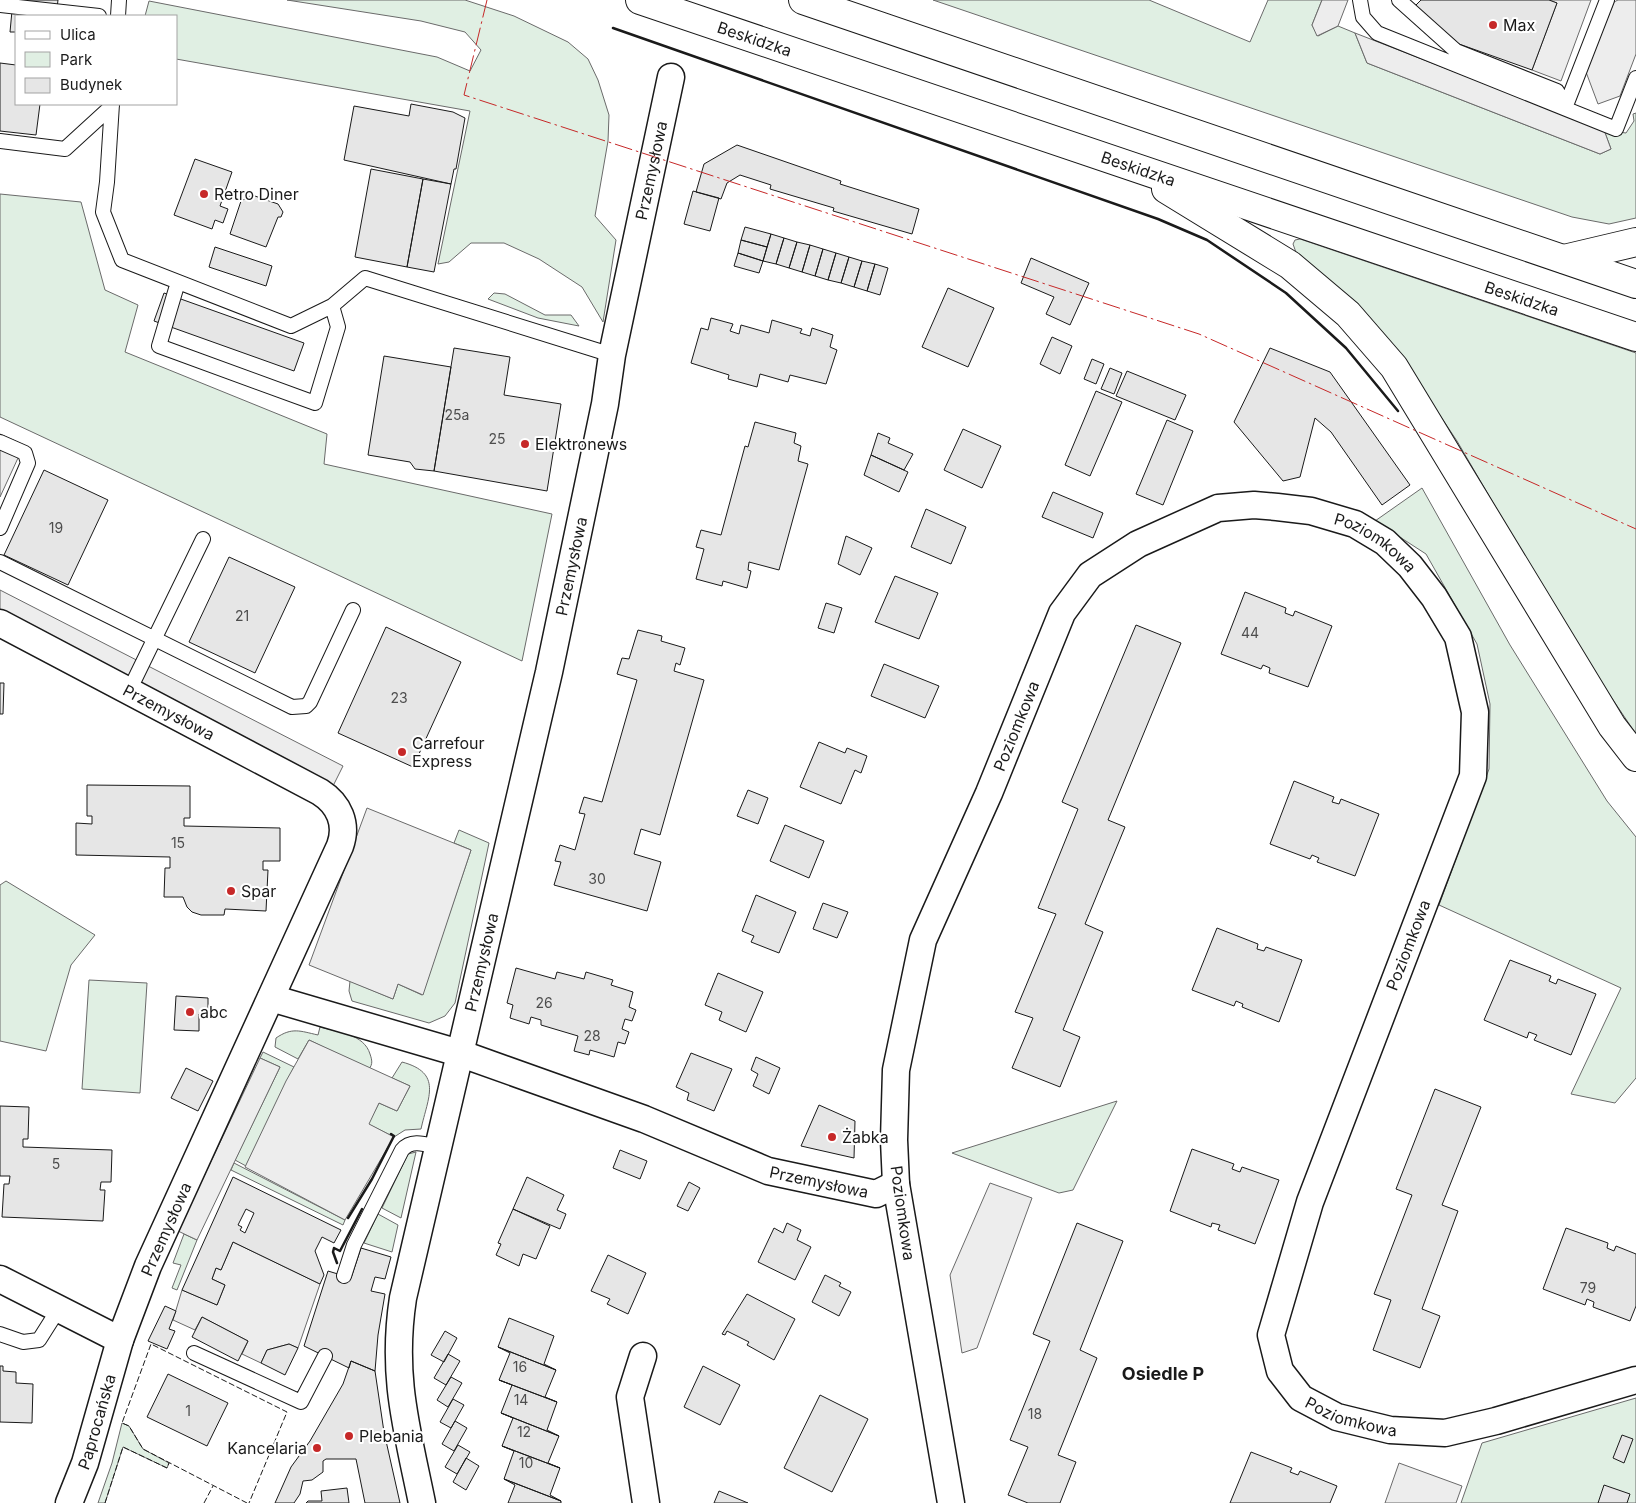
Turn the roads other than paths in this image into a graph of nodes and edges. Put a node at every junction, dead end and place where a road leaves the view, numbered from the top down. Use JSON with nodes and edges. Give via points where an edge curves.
{"nodes":[{"id":1,"x":119,"y":0,"type":"edge"},
{"id":2,"x":640,"y":0,"type":"edge"},
{"id":3,"x":1360,"y":0,"type":"edge"},
{"id":4,"x":1399,"y":0,"type":"edge"},
{"id":5,"x":1607,"y":0,"type":"edge"},
{"id":6,"x":811,"y":2,"type":"edge"},
{"id":7,"x":0,"y":5,"type":"edge"},
{"id":8,"x":90,"y":15,"type":"edge"},
{"id":9,"x":118,"y":15,"type":"edge"},
{"id":10,"x":1461,"y":59,"type":"junction"},
{"id":11,"x":671,"y":77,"type":"dead end"},
{"id":12,"x":1636,"y":78,"type":"edge"},
{"id":13,"x":112,"y":105,"type":"edge"},
{"id":14,"x":1565,"y":108,"type":"junction"},
{"id":15,"x":0,"y":141,"type":"edge"},
{"id":16,"x":1123,"y":162,"type":"junction"},
{"id":17,"x":1636,"y":242,"type":"edge"},
{"id":18,"x":1563,"y":259,"type":"junction"},
{"id":19,"x":178,"y":282,"type":"junction"},
{"id":20,"x":1636,"y":284,"type":"edge"},
{"id":21,"x":332,"y":306,"type":"junction"},
{"id":22,"x":1636,"y":337,"type":"edge"},
{"id":23,"x":612,"y":355,"type":"junction"},
{"id":24,"x":0,"y":442,"type":"edge"},
{"id":25,"x":1,"y":524,"type":"edge"},
{"id":26,"x":203,"y":539,"type":"dead end"},
{"id":27,"x":0,"y":562,"type":"edge"},
{"id":28,"x":353,"y":610,"type":"dead end"},
{"id":29,"x":0,"y":623,"type":"edge"},
{"id":30,"x":155,"y":640,"type":"junction"},
{"id":31,"x":129,"y":691,"type":"junction"},
{"id":32,"x":1636,"y":757,"type":"edge"},
{"id":33,"x":272,"y":998,"type":"junction"},
{"id":34,"x":460,"y":1053,"type":"junction"},
{"id":35,"x":438,"y":1147,"type":"junction"},
{"id":36,"x":896,"y":1184,"type":"junction"},
{"id":37,"x":344,"y":1276,"type":"dead end"},
{"id":38,"x":0,"y":1279,"type":"edge"},
{"id":39,"x":58,"y":1310,"type":"junction"},
{"id":40,"x":0,"y":1334,"type":"edge"},
{"id":41,"x":120,"y":1340,"type":"junction"},
{"id":42,"x":194,"y":1353,"type":"dead end"},
{"id":43,"x":324,"y":1356,"type":"dead end"},
{"id":44,"x":643,"y":1356,"type":"dead end"},
{"id":45,"x":1636,"y":1380,"type":"edge"},
{"id":46,"x":69,"y":1503,"type":"edge"},
{"id":47,"x":422,"y":1503,"type":"edge"},
{"id":48,"x":646,"y":1503,"type":"edge"},
{"id":49,"x":951,"y":1503,"type":"edge"}],
"edges":[{"from":1,"to":9,"type":"lane"},
{"from":2,"to":16,"type":"main road","name":"Beskidzka"},
{"from":3,"to":10,"type":"lane","via":[[1363,16],[1377,33]]},
{"from":4,"to":10,"type":"lane"},
{"from":5,"to":14,"type":"lane"},
{"from":6,"to":18,"type":"main road"},
{"from":7,"to":8,"type":"lane"},
{"from":10,"to":14,"type":"lane","via":[[1557,91]]},
{"from":11,"to":23,"type":"street","name":"Przemysłowa"},
{"from":12,"to":14,"type":"lane","via":[[1616,129]]},
{"from":13,"to":15,"type":"lane","via":[[65,149]]},
{"from":13,"to":19,"type":"lane","via":[[103,212],[122,260]]},
{"from":16,"to":22,"type":"main road","name":"Beskidzka"},
{"from":16,"to":32,"type":"main road","via":[[1290,265],[1348,314],[1394,367],[1612,726]]},
{"from":17,"to":18,"type":"main road"},
{"from":18,"to":20,"type":"main road"},
{"from":19,"to":21,"type":"lane","via":[[292,326]]},
{"from":19,"to":21,"type":"lane","via":[[159,346],[315,403],[338,327]]},
{"from":21,"to":23,"type":"lane","via":[[365,278]]},
{"from":23,"to":34,"type":"street","name":"Przemysłowa","via":[[549,672]]},
{"from":24,"to":25,"type":"lane","via":[[25,453],[28,463]]},
{"from":26,"to":30,"type":"lane"},
{"from":27,"to":30,"type":"lane"},
{"from":28,"to":30,"type":"lane","via":[[310,702],[299,708]]},
{"from":29,"to":31,"type":"street","name":"Przemysłowa"},
{"from":30,"to":31,"type":"lane"},
{"from":31,"to":33,"type":"street","name":"Przemysłowa","via":[[320,792],[334,804],[340,815],[343,827],[340,846]]},
{"from":33,"to":34,"type":"street","name":"Przemysłowa"},
{"from":33,"to":41,"type":"street","name":"Przemysłowa","via":[[148,1266]]},
{"from":34,"to":35,"type":"street","name":"Przemysłowa"},
{"from":34,"to":36,"type":"street","name":"Przemysłowa","via":[[644,1119],[768,1171],[876,1194]]},
{"from":35,"to":37,"type":"lane","via":[[413,1143],[402,1150],[354,1244]]},
{"from":35,"to":47,"type":"street","name":"Przemysłowa","via":[[403,1298],[398,1347],[400,1397]]},
{"from":36,"to":45,"type":"street","name":"Poziomkowa","via":[[896,1070],[923,940],[990,792],[1062,613],[1090,575],[1138,544],[1218,508],[1254,505],[1311,511],[1355,524],[1385,542],[1410,566],[1439,605],[1458,637],[1475,712],[1473,776],[1310,1202],[1271,1335],[1280,1371],[1301,1398],[1337,1417],[1390,1430],[1445,1433]]},
{"from":36,"to":49,"type":"street","name":"Poziomkowa"},
{"from":38,"to":39,"type":"street"},
{"from":39,"to":40,"type":"lane","via":[[39,1340],[24,1342]]},
{"from":39,"to":41,"type":"street"},
{"from":41,"to":46,"type":"street","name":"Paprocańska","via":[[85,1463]]},
{"from":42,"to":43,"type":"lane","via":[[301,1402]]},
{"from":44,"to":48,"type":"street","via":[[630,1397]]}]}
